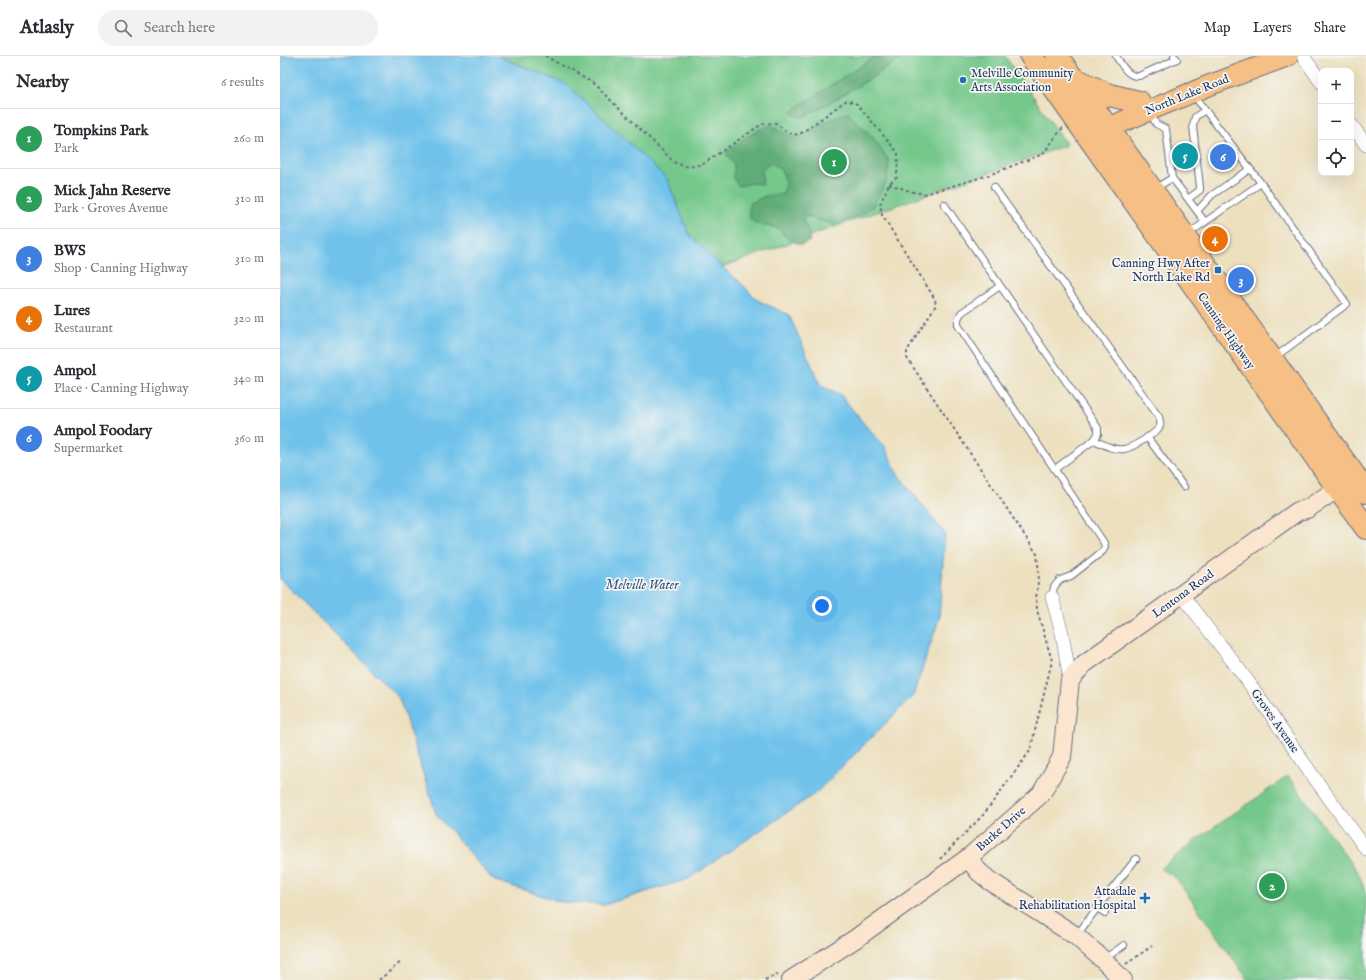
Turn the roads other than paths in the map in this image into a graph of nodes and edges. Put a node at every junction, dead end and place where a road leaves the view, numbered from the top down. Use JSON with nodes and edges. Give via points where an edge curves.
{"nodes":[{"id":1,"x":1031,"y":56,"type":"edge"},
{"id":2,"x":1057,"y":56,"type":"edge"},
{"id":3,"x":1116,"y":56,"type":"edge"},
{"id":4,"x":1174,"y":56,"type":"edge"},
{"id":5,"x":1263,"y":56,"type":"edge"},
{"id":6,"x":1288,"y":56,"type":"edge"},
{"id":7,"x":1303,"y":56,"type":"edge"},
{"id":8,"x":1072,"y":78,"type":"junction"},
{"id":9,"x":1318,"y":78,"type":"edge"},
{"id":10,"x":1194,"y":92,"type":"junction"},
{"id":11,"x":1145,"y":106,"type":"junction"},
{"id":12,"x":1205,"y":110,"type":"junction"},
{"id":13,"x":1104,"y":122,"type":"junction"},
{"id":14,"x":1354,"y":128,"type":"edge"},
{"id":15,"x":1077,"y":130,"type":"junction"},
{"id":16,"x":1366,"y":145,"type":"edge"},
{"id":17,"x":1250,"y":169,"type":"junction"},
{"id":18,"x":1172,"y":178,"type":"junction"},
{"id":19,"x":1261,"y":183,"type":"junction"},
{"id":20,"x":994,"y":187,"type":"dead end"},
{"id":21,"x":1152,"y":191,"type":"junction"},
{"id":22,"x":1188,"y":199,"type":"junction"},
{"id":23,"x":944,"y":204,"type":"dead end"},
{"id":24,"x":1197,"y":211,"type":"junction"},
{"id":25,"x":1205,"y":222,"type":"junction"},
{"id":26,"x":1185,"y":237,"type":"junction"},
{"id":27,"x":1000,"y":286,"type":"junction"},
{"id":28,"x":1272,"y":359,"type":"junction"},
{"id":29,"x":1326,"y":436,"type":"junction"},
{"id":30,"x":1147,"y":437,"type":"junction"},
{"id":31,"x":1094,"y":440,"type":"junction"},
{"id":32,"x":1055,"y":469,"type":"junction"},
{"id":33,"x":1335,"y":485,"type":"junction"},
{"id":34,"x":1184,"y":487,"type":"dead end"},
{"id":35,"x":1365,"y":491,"type":"edge"},
{"id":36,"x":1366,"y":528,"type":"edge"},
{"id":37,"x":1182,"y":595,"type":"junction"},
{"id":38,"x":1052,"y":597,"type":"joint"},
{"id":39,"x":1070,"y":680,"type":"junction"},
{"id":40,"x":1366,"y":849,"type":"edge"},
{"id":41,"x":968,"y":858,"type":"junction"},
{"id":42,"x":1136,"y":859,"type":"dead end"},
{"id":43,"x":1097,"y":908,"type":"junction"},
{"id":44,"x":1104,"y":913,"type":"dead end"},
{"id":45,"x":1076,"y":936,"type":"junction"},
{"id":46,"x":1124,"y":945,"type":"dead end"},
{"id":47,"x":1114,"y":971,"type":"edge"},
{"id":48,"x":785,"y":977,"type":"edge"}],
"edges":[{"from":1,"to":15,"type":"highway","name":"Canning Highway"},
{"from":2,"to":8,"type":"highway","name":"Canning Highway"},
{"from":3,"to":4,"type":"lane","via":[[1134,77],[1176,59]]},
{"from":5,"to":11,"type":"main road","name":"North Lake Road"},
{"from":6,"to":10,"type":"main road","name":"North Lake Road"},
{"from":7,"to":9,"type":"street"},
{"from":8,"to":11,"type":"highway","via":[[1109,95]]},
{"from":8,"to":13,"type":"highway","name":"Canning Highway"},
{"from":10,"to":11,"type":"main road","name":"North Lake Road"},
{"from":10,"to":12,"type":"lane"},
{"from":11,"to":13,"type":"main road","name":"North Lake Road"},
{"from":11,"to":18,"type":"lane","via":[[1156,124],[1166,129]]},
{"from":12,"to":17,"type":"lane"},
{"from":12,"to":22,"type":"lane","via":[[1195,117],[1193,126],[1200,190]]},
{"from":13,"to":15,"type":"main road","name":"North Lake Road"},
{"from":13,"to":21,"type":"highway","name":"Canning Highway"},
{"from":14,"to":16,"type":"street"},
{"from":15,"to":33,"type":"highway","name":"Canning Highway"},
{"from":17,"to":19,"type":"lane"},
{"from":17,"to":24,"type":"lane","via":[[1212,195]]},
{"from":18,"to":21,"type":"lane"},
{"from":18,"to":22,"type":"lane"},
{"from":19,"to":25,"type":"lane"},
{"from":19,"to":28,"type":"lane","via":[[1347,304]]},
{"from":20,"to":30,"type":"lane","via":[[1159,417],[1161,424]]},
{"from":21,"to":26,"type":"highway","name":"Canning Highway"},
{"from":22,"to":24,"type":"lane"},
{"from":23,"to":27,"type":"lane"},
{"from":24,"to":25,"type":"lane"},
{"from":25,"to":26,"type":"lane"},
{"from":26,"to":28,"type":"highway","name":"Canning Highway"},
{"from":27,"to":31,"type":"lane","via":[[1098,428]]},
{"from":27,"to":32,"type":"lane","via":[[961,313],[958,325]]},
{"from":28,"to":29,"type":"highway","name":"Canning Highway"},
{"from":29,"to":33,"type":"street","via":[[1336,471]]},
{"from":29,"to":35,"type":"highway","name":"Canning Highway"},
{"from":30,"to":31,"type":"lane","via":[[1122,450]]},
{"from":30,"to":34,"type":"lane"},
{"from":31,"to":32,"type":"lane"},
{"from":32,"to":38,"type":"lane","via":[[1105,547],[1072,576],[1060,580],[1054,587]]},
{"from":33,"to":35,"type":"street","name":"Lentona Road","via":[[1356,487]]},
{"from":33,"to":36,"type":"highway","name":"Canning Highway"},
{"from":33,"to":37,"type":"street","name":"Lentona Road","via":[[1325,484],[1303,501],[1298,511]]},
{"from":37,"to":39,"type":"street","name":"Lentona Road","via":[[1084,664]]},
{"from":37,"to":40,"type":"street","name":"Groves Avenue","via":[[1247,680]]},
{"from":38,"to":39,"type":"street","name":"Burke Drive","via":[[1062,633]]},
{"from":39,"to":41,"type":"street","name":"Burke Drive","via":[[1062,757],[1041,794]]},
{"from":41,"to":45,"type":"street","via":[[990,881]]},
{"from":41,"to":48,"type":"street","name":"Burke Drive","via":[[855,939]]},
{"from":42,"to":43,"type":"lane"},
{"from":43,"to":44,"type":"lane"},
{"from":43,"to":45,"type":"lane"},
{"from":45,"to":47,"type":"street"},
{"from":46,"to":47,"type":"lane","via":[[1110,955]]}]}
